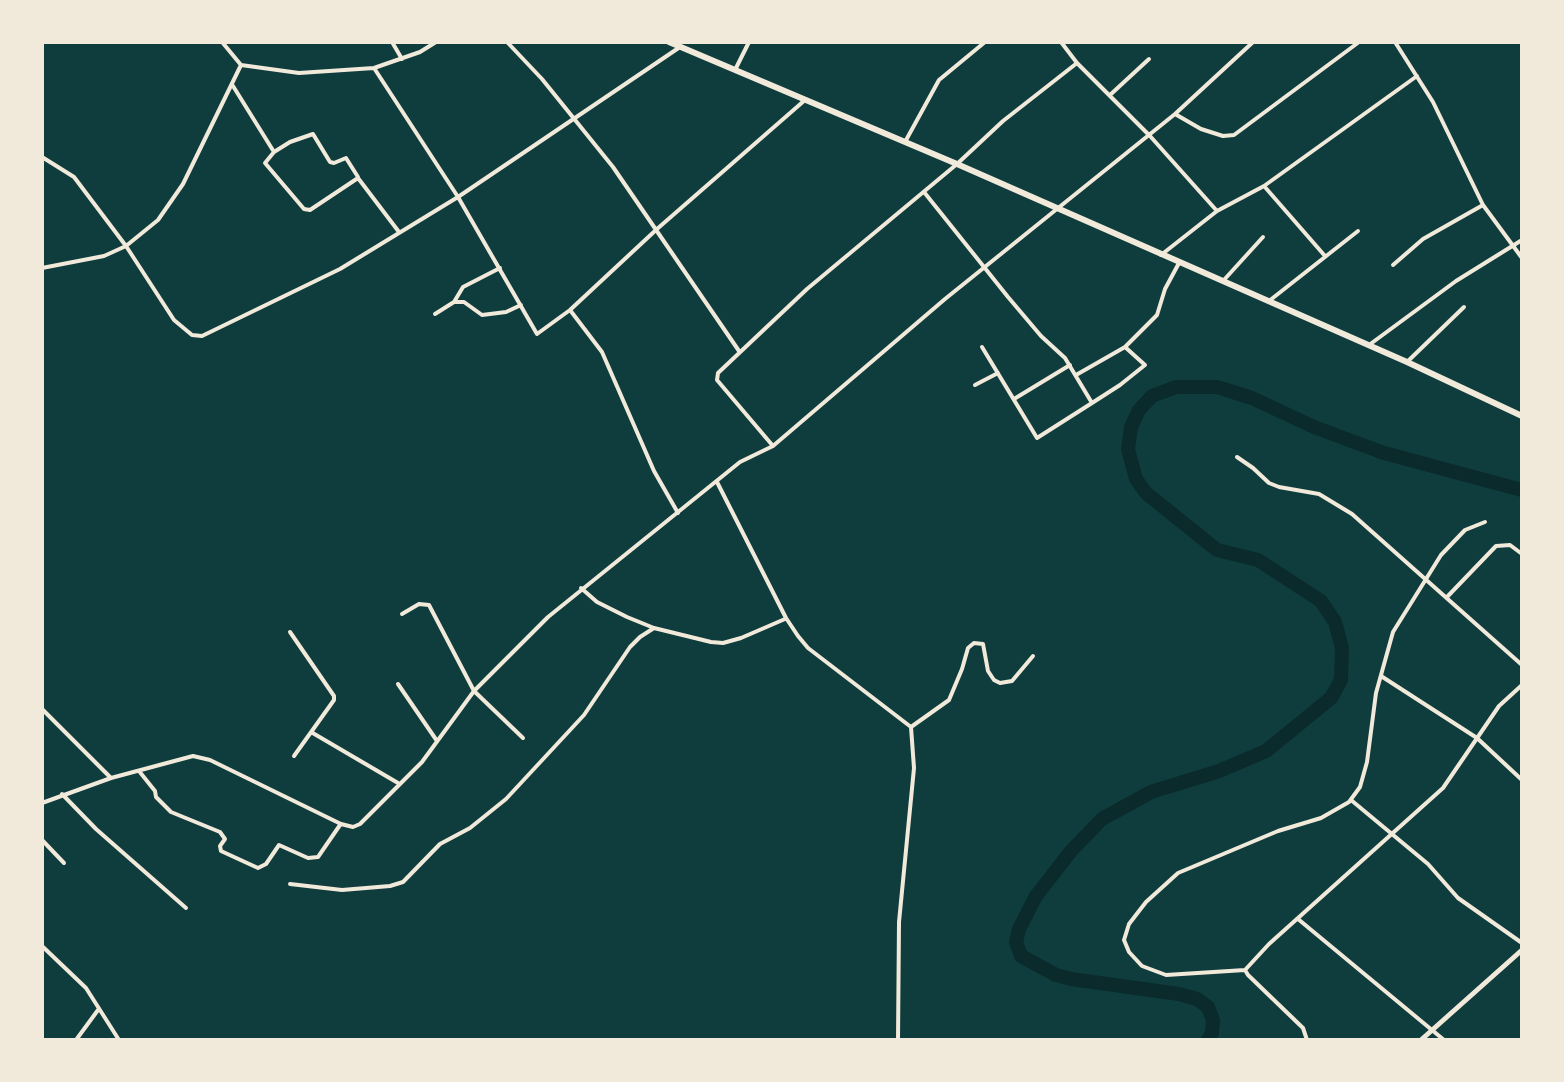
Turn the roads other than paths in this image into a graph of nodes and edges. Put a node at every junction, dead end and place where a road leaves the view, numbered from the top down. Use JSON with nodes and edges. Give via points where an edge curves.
{"nodes":[{"id":1,"x":222,"y":42,"type":"edge"},
{"id":2,"x":392,"y":42,"type":"edge"},
{"id":3,"x":436,"y":42,"type":"edge"},
{"id":4,"x":507,"y":42,"type":"edge"},
{"id":5,"x":669,"y":42,"type":"edge"},
{"id":6,"x":749,"y":42,"type":"edge"},
{"id":7,"x":985,"y":42,"type":"edge"},
{"id":8,"x":1061,"y":42,"type":"edge"},
{"id":9,"x":1359,"y":42,"type":"edge"},
{"id":10,"x":1395,"y":42,"type":"edge"},
{"id":11,"x":1252,"y":43,"type":"edge"},
{"id":12,"x":680,"y":47,"type":"junction"},
{"id":13,"x":402,"y":59,"type":"junction"},
{"id":14,"x":1149,"y":59,"type":"dead end"},
{"id":15,"x":1077,"y":63,"type":"junction"},
{"id":16,"x":241,"y":65,"type":"junction"},
{"id":17,"x":374,"y":68,"type":"junction"},
{"id":18,"x":735,"y":70,"type":"junction"},
{"id":19,"x":1417,"y":76,"type":"junction"},
{"id":20,"x":232,"y":85,"type":"junction"},
{"id":21,"x":1110,"y":95,"type":"junction"},
{"id":22,"x":805,"y":100,"type":"junction"},
{"id":23,"x":1175,"y":114,"type":"junction"},
{"id":24,"x":574,"y":117,"type":"junction"},
{"id":25,"x":1150,"y":136,"type":"junction"},
{"id":26,"x":905,"y":142,"type":"junction"},
{"id":27,"x":274,"y":152,"type":"junction"},
{"id":28,"x":42,"y":157,"type":"edge"},
{"id":29,"x":957,"y":164,"type":"junction"},
{"id":30,"x":358,"y":178,"type":"junction"},
{"id":31,"x":1264,"y":186,"type":"junction"},
{"id":32,"x":924,"y":192,"type":"junction"},
{"id":33,"x":458,"y":197,"type":"junction"},
{"id":34,"x":1483,"y":205,"type":"junction"},
{"id":35,"x":1055,"y":208,"type":"junction"},
{"id":36,"x":1217,"y":211,"type":"junction"},
{"id":37,"x":657,"y":229,"type":"junction"},
{"id":38,"x":1358,"y":231,"type":"dead end"},
{"id":39,"x":399,"y":232,"type":"junction"},
{"id":40,"x":1263,"y":237,"type":"dead end"},
{"id":41,"x":1522,"y":240,"type":"edge"},
{"id":42,"x":126,"y":246,"type":"junction"},
{"id":43,"x":1512,"y":247,"type":"junction"},
{"id":44,"x":1161,"y":255,"type":"junction"},
{"id":45,"x":1325,"y":256,"type":"junction"},
{"id":46,"x":1522,"y":258,"type":"edge"},
{"id":47,"x":1179,"y":263,"type":"junction"},
{"id":48,"x":1393,"y":265,"type":"dead end"},
{"id":49,"x":986,"y":267,"type":"junction"},
{"id":50,"x":42,"y":268,"type":"edge"},
{"id":51,"x":500,"y":268,"type":"junction"},
{"id":52,"x":1223,"y":281,"type":"junction"},
{"id":53,"x":1269,"y":301,"type":"junction"},
{"id":54,"x":454,"y":302,"type":"junction"},
{"id":55,"x":521,"y":305,"type":"junction"},
{"id":56,"x":1464,"y":307,"type":"dead end"},
{"id":57,"x":570,"y":310,"type":"junction"},
{"id":58,"x":435,"y":314,"type":"dead end"},
{"id":59,"x":1368,"y":346,"type":"junction"},
{"id":60,"x":982,"y":347,"type":"dead end"},
{"id":61,"x":1125,"y":347,"type":"junction"},
{"id":62,"x":739,"y":351,"type":"junction"},
{"id":63,"x":1407,"y":362,"type":"junction"},
{"id":64,"x":1070,"y":365,"type":"junction"},
{"id":65,"x":998,"y":373,"type":"junction"},
{"id":66,"x":1076,"y":375,"type":"junction"},
{"id":67,"x":975,"y":385,"type":"dead end"},
{"id":68,"x":1013,"y":400,"type":"junction"},
{"id":69,"x":1092,"y":403,"type":"junction"},
{"id":70,"x":1522,"y":416,"type":"edge"},
{"id":71,"x":773,"y":446,"type":"junction"},
{"id":72,"x":1237,"y":457,"type":"dead end"},
{"id":73,"x":717,"y":482,"type":"junction"},
{"id":74,"x":678,"y":513,"type":"junction"},
{"id":75,"x":1485,"y":522,"type":"dead end"},
{"id":76,"x":1522,"y":554,"type":"edge"},
{"id":77,"x":1423,"y":579,"type":"junction"},
{"id":78,"x":581,"y":588,"type":"junction"},
{"id":79,"x":1447,"y":597,"type":"junction"},
{"id":80,"x":402,"y":614,"type":"dead end"},
{"id":81,"x":786,"y":618,"type":"junction"},
{"id":82,"x":654,"y":628,"type":"junction"},
{"id":83,"x":290,"y":632,"type":"dead end"},
{"id":84,"x":1033,"y":656,"type":"dead end"},
{"id":85,"x":1522,"y":665,"type":"edge"},
{"id":86,"x":1381,"y":676,"type":"junction"},
{"id":87,"x":398,"y":684,"type":"dead end"},
{"id":88,"x":1522,"y":685,"type":"edge"},
{"id":89,"x":474,"y":691,"type":"junction"},
{"id":90,"x":42,"y":709,"type":"edge"},
{"id":91,"x":911,"y":727,"type":"junction"},
{"id":92,"x":311,"y":732,"type":"junction"},
{"id":93,"x":523,"y":738,"type":"dead end"},
{"id":94,"x":1477,"y":738,"type":"junction"},
{"id":95,"x":437,"y":741,"type":"junction"},
{"id":96,"x":294,"y":756,"type":"dead end"},
{"id":97,"x":139,"y":771,"type":"junction"},
{"id":98,"x":111,"y":778,"type":"junction"},
{"id":99,"x":1522,"y":780,"type":"edge"},
{"id":100,"x":398,"y":783,"type":"junction"},
{"id":101,"x":62,"y":794,"type":"junction"},
{"id":102,"x":1351,"y":800,"type":"junction"},
{"id":103,"x":42,"y":803,"type":"edge"},
{"id":104,"x":341,"y":824,"type":"junction"},
{"id":105,"x":1392,"y":833,"type":"junction"},
{"id":106,"x":42,"y":840,"type":"edge"},
{"id":107,"x":64,"y":863,"type":"dead end"},
{"id":108,"x":290,"y":884,"type":"dead end"},
{"id":109,"x":186,"y":908,"type":"dead end"},
{"id":110,"x":1298,"y":919,"type":"junction"},
{"id":111,"x":1522,"y":943,"type":"edge"},
{"id":112,"x":42,"y":946,"type":"edge"},
{"id":113,"x":1522,"y":950,"type":"edge"},
{"id":114,"x":1245,"y":970,"type":"junction"},
{"id":115,"x":99,"y":1009,"type":"junction"},
{"id":116,"x":1432,"y":1031,"type":"junction"},
{"id":117,"x":76,"y":1040,"type":"edge"},
{"id":118,"x":119,"y":1040,"type":"edge"},
{"id":119,"x":898,"y":1040,"type":"edge"},
{"id":120,"x":1307,"y":1040,"type":"edge"},
{"id":121,"x":1421,"y":1040,"type":"edge"},
{"id":122,"x":1444,"y":1040,"type":"edge"}],
"edges":[{"from":1,"to":16,"type":"street"},
{"from":2,"to":13,"type":"street"},
{"from":3,"to":13,"type":"street"},
{"from":4,"to":24,"type":"street"},
{"from":5,"to":12,"type":"highway"},
{"from":6,"to":18,"type":"street"},
{"from":7,"to":26,"type":"street","via":[[939,80]]},
{"from":8,"to":15,"type":"street"},
{"from":9,"to":23,"type":"street","via":[[1234,135],[1201,129]]},
{"from":10,"to":19,"type":"street"},
{"from":11,"to":23,"type":"street"},
{"from":12,"to":18,"type":"highway"},
{"from":12,"to":24,"type":"street"},
{"from":13,"to":17,"type":"street"},
{"from":14,"to":21,"type":"street"},
{"from":15,"to":21,"type":"street"},
{"from":15,"to":29,"type":"street"},
{"from":16,"to":17,"type":"street","via":[[299,73]]},
{"from":16,"to":20,"type":"street"},
{"from":17,"to":33,"type":"street"},
{"from":18,"to":22,"type":"highway"},
{"from":19,"to":31,"type":"street"},
{"from":19,"to":34,"type":"street"},
{"from":20,"to":27,"type":"street"},
{"from":20,"to":42,"type":"street","via":[[182,186],[158,220]]},
{"from":21,"to":25,"type":"street"},
{"from":22,"to":26,"type":"highway"},
{"from":22,"to":37,"type":"street"},
{"from":23,"to":25,"type":"street"},
{"from":24,"to":33,"type":"street"},
{"from":24,"to":37,"type":"street"},
{"from":25,"to":35,"type":"street"},
{"from":25,"to":36,"type":"street"},
{"from":26,"to":29,"type":"highway"},
{"from":27,"to":30,"type":"street","via":[[313,134],[330,162],[346,158]]},
{"from":27,"to":30,"type":"street","via":[[265,163],[307,210]]},
{"from":28,"to":42,"type":"street","via":[[74,177]]},
{"from":29,"to":32,"type":"street"},
{"from":29,"to":35,"type":"highway"},
{"from":30,"to":39,"type":"street"},
{"from":31,"to":36,"type":"street"},
{"from":31,"to":45,"type":"street"},
{"from":32,"to":49,"type":"street"},
{"from":32,"to":62,"type":"street"},
{"from":33,"to":39,"type":"street"},
{"from":33,"to":51,"type":"street"},
{"from":34,"to":43,"type":"street"},
{"from":34,"to":48,"type":"street","via":[[1423,239]]},
{"from":35,"to":44,"type":"highway"},
{"from":35,"to":49,"type":"street"},
{"from":36,"to":44,"type":"street"},
{"from":37,"to":57,"type":"street"},
{"from":37,"to":62,"type":"street"},
{"from":38,"to":45,"type":"street"},
{"from":39,"to":42,"type":"street","via":[[340,269],[202,336],[192,335],[174,320]]},
{"from":40,"to":52,"type":"street"},
{"from":41,"to":43,"type":"street"},
{"from":42,"to":50,"type":"street","via":[[104,256]]},
{"from":43,"to":46,"type":"street"},
{"from":43,"to":59,"type":"street"},
{"from":44,"to":47,"type":"highway"},
{"from":45,"to":53,"type":"street"},
{"from":47,"to":52,"type":"highway"},
{"from":47,"to":61,"type":"street","via":[[1157,315]]},
{"from":49,"to":64,"type":"street"},
{"from":49,"to":71,"type":"street"},
{"from":51,"to":54,"type":"street","via":[[463,287]]},
{"from":51,"to":55,"type":"street"},
{"from":52,"to":53,"type":"highway"},
{"from":53,"to":59,"type":"highway"},
{"from":54,"to":55,"type":"street","via":[[464,302],[482,315]]},
{"from":54,"to":58,"type":"street"},
{"from":55,"to":57,"type":"street","via":[[537,334]]},
{"from":56,"to":63,"type":"street"},
{"from":57,"to":74,"type":"street","via":[[602,352]]},
{"from":59,"to":63,"type":"highway"},
{"from":60,"to":65,"type":"street"},
{"from":61,"to":66,"type":"street"},
{"from":61,"to":69,"type":"street","via":[[1145,365]]},
{"from":62,"to":71,"type":"street","via":[[717,380]]},
{"from":63,"to":70,"type":"highway"},
{"from":64,"to":66,"type":"street"},
{"from":64,"to":68,"type":"street"},
{"from":65,"to":67,"type":"street"},
{"from":65,"to":68,"type":"street"},
{"from":66,"to":69,"type":"street"},
{"from":68,"to":69,"type":"street","via":[[1037,438]]},
{"from":71,"to":73,"type":"street","via":[[740,462]]},
{"from":72,"to":77,"type":"street","via":[[1269,483],[1319,494],[1352,514]]},
{"from":73,"to":74,"type":"street"},
{"from":73,"to":81,"type":"street"},
{"from":74,"to":78,"type":"street"},
{"from":75,"to":77,"type":"street","via":[[1465,530]]},
{"from":76,"to":79,"type":"street","via":[[1496,546]]},
{"from":77,"to":79,"type":"street"},
{"from":77,"to":86,"type":"street","via":[[1393,632]]},
{"from":78,"to":82,"type":"street","via":[[597,602]]},
{"from":78,"to":89,"type":"street"},
{"from":79,"to":85,"type":"street"},
{"from":80,"to":89,"type":"street","via":[[419,604],[429,605]]},
{"from":81,"to":82,"type":"street","via":[[723,643]]},
{"from":81,"to":91,"type":"street","via":[[808,648]]},
{"from":82,"to":108,"type":"street","via":[[630,647],[584,715],[506,799],[440,844],[403,882],[342,890]]},
{"from":83,"to":92,"type":"street","via":[[334,696],[334,704]]},
{"from":84,"to":91,"type":"street","via":[[1012,681],[1000,683],[988,671],[983,644],[974,643],[949,700]]},
{"from":86,"to":94,"type":"street"},
{"from":86,"to":102,"type":"street","via":[[1367,762]]},
{"from":87,"to":95,"type":"street"},
{"from":88,"to":94,"type":"street"},
{"from":89,"to":93,"type":"street"},
{"from":89,"to":95,"type":"street"},
{"from":90,"to":98,"type":"street"},
{"from":91,"to":119,"type":"street","via":[[914,768],[899,922]]},
{"from":92,"to":96,"type":"street"},
{"from":92,"to":100,"type":"street"},
{"from":94,"to":99,"type":"street"},
{"from":94,"to":105,"type":"street","via":[[1443,788]]},
{"from":95,"to":100,"type":"street"},
{"from":97,"to":98,"type":"street"},
{"from":97,"to":104,"type":"street","via":[[185,757],[210,760]]},
{"from":97,"to":104,"type":"street","via":[[171,812],[220,832],[225,839],[221,851],[258,868],[279,845],[318,857]]},
{"from":98,"to":101,"type":"street"},
{"from":100,"to":104,"type":"street","via":[[360,824]]},
{"from":101,"to":103,"type":"street"},
{"from":101,"to":109,"type":"street"},
{"from":102,"to":105,"type":"street"},
{"from":102,"to":114,"type":"street","via":[[1321,818],[1178,873],[1129,924],[1124,940],[1129,952],[1152,972]]},
{"from":105,"to":110,"type":"street"},
{"from":105,"to":111,"type":"street","via":[[1458,898]]},
{"from":106,"to":107,"type":"street"},
{"from":110,"to":114,"type":"street"},
{"from":110,"to":116,"type":"street"},
{"from":112,"to":115,"type":"street","via":[[86,988]]},
{"from":113,"to":116,"type":"street"},
{"from":114,"to":120,"type":"street","via":[[1303,1028]]},
{"from":115,"to":117,"type":"street"},
{"from":115,"to":118,"type":"street"},
{"from":116,"to":121,"type":"street"},
{"from":116,"to":122,"type":"street"}]}
